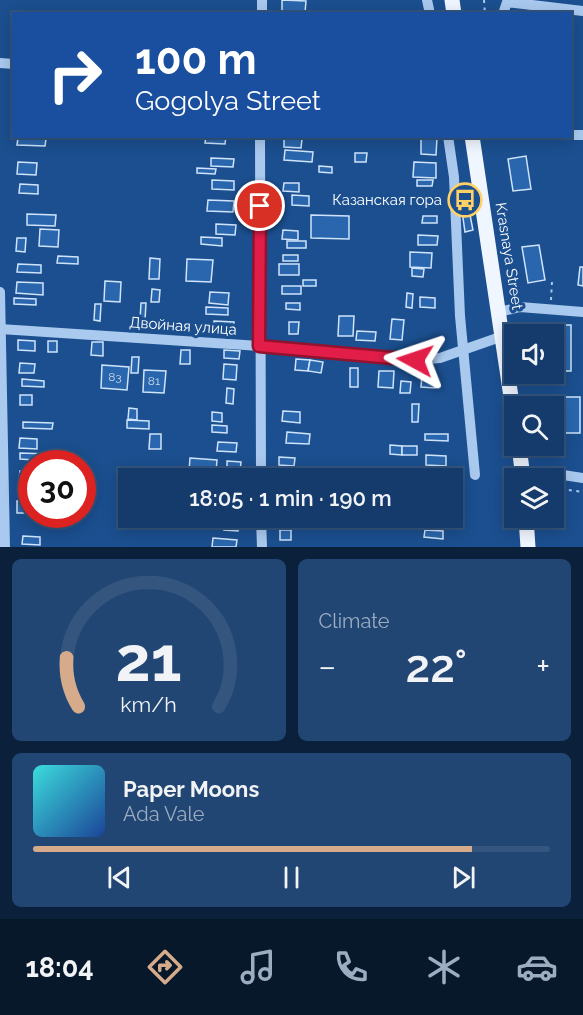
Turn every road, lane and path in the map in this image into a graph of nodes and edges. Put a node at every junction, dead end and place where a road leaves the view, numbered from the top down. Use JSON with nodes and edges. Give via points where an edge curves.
{"nodes":[{"id":1,"x":583,"y":11,"type":"edge"},
{"id":2,"x":504,"y":12,"type":"edge"},
{"id":3,"x":260,"y":138,"type":"edge"},
{"id":4,"x":448,"y":138,"type":"edge"},
{"id":5,"x":473,"y":138,"type":"edge"},
{"id":6,"x":552,"y":281,"type":"dead end"},
{"id":7,"x":0,"y":292,"type":"edge"},
{"id":8,"x":551,"y":308,"type":"junction"},
{"id":9,"x":499,"y":312,"type":"junction"},
{"id":10,"x":583,"y":312,"type":"edge"},
{"id":11,"x":0,"y":329,"type":"edge"},
{"id":12,"x":503,"y":336,"type":"junction"},
{"id":13,"x":259,"y":346,"type":"junction"},
{"id":14,"x":464,"y":351,"type":"junction"},
{"id":15,"x":511,"y":396,"type":"edge"},
{"id":16,"x":261,"y":468,"type":"edge"},
{"id":17,"x":475,"y":475,"type":"dead end"},
{"id":18,"x":564,"y":475,"type":"edge"},
{"id":19,"x":583,"y":478,"type":"edge"},
{"id":20,"x":564,"y":489,"type":"edge"},
{"id":21,"x":583,"y":492,"type":"edge"},
{"id":22,"x":261,"y":528,"type":"edge"},
{"id":23,"x":527,"y":528,"type":"edge"},
{"id":24,"x":5,"y":547,"type":"edge"},
{"id":25,"x":262,"y":547,"type":"edge"},
{"id":26,"x":528,"y":547,"type":"edge"}],
"edges":[{"from":1,"to":2,"type":"street","via":[[507,2]]},
{"from":3,"to":13,"type":"street"},
{"from":4,"to":14,"type":"street"},
{"from":5,"to":9,"type":"main road","name":"Krasnaya Street"},
{"from":6,"to":8,"type":"path"},
{"from":7,"to":11,"type":"street"},
{"from":8,"to":9,"type":"street","via":[[520,307]]},
{"from":8,"to":10,"type":"street"},
{"from":9,"to":12,"type":"main road","name":"Krasnaya Street"},
{"from":11,"to":13,"type":"street","name":"Двойная улица"},
{"from":11,"to":24,"type":"street"},
{"from":12,"to":14,"type":"street","name":"Двойная улица"},
{"from":12,"to":15,"type":"main road","name":"Krasnaya Street"},
{"from":13,"to":14,"type":"street","name":"Двойная улица","via":[[415,360]]},
{"from":13,"to":16,"type":"street"},
{"from":14,"to":17,"type":"street"},
{"from":18,"to":19,"type":"street"},
{"from":20,"to":21,"type":"path"},
{"from":22,"to":25,"type":"street"},
{"from":23,"to":26,"type":"main road"}]}
